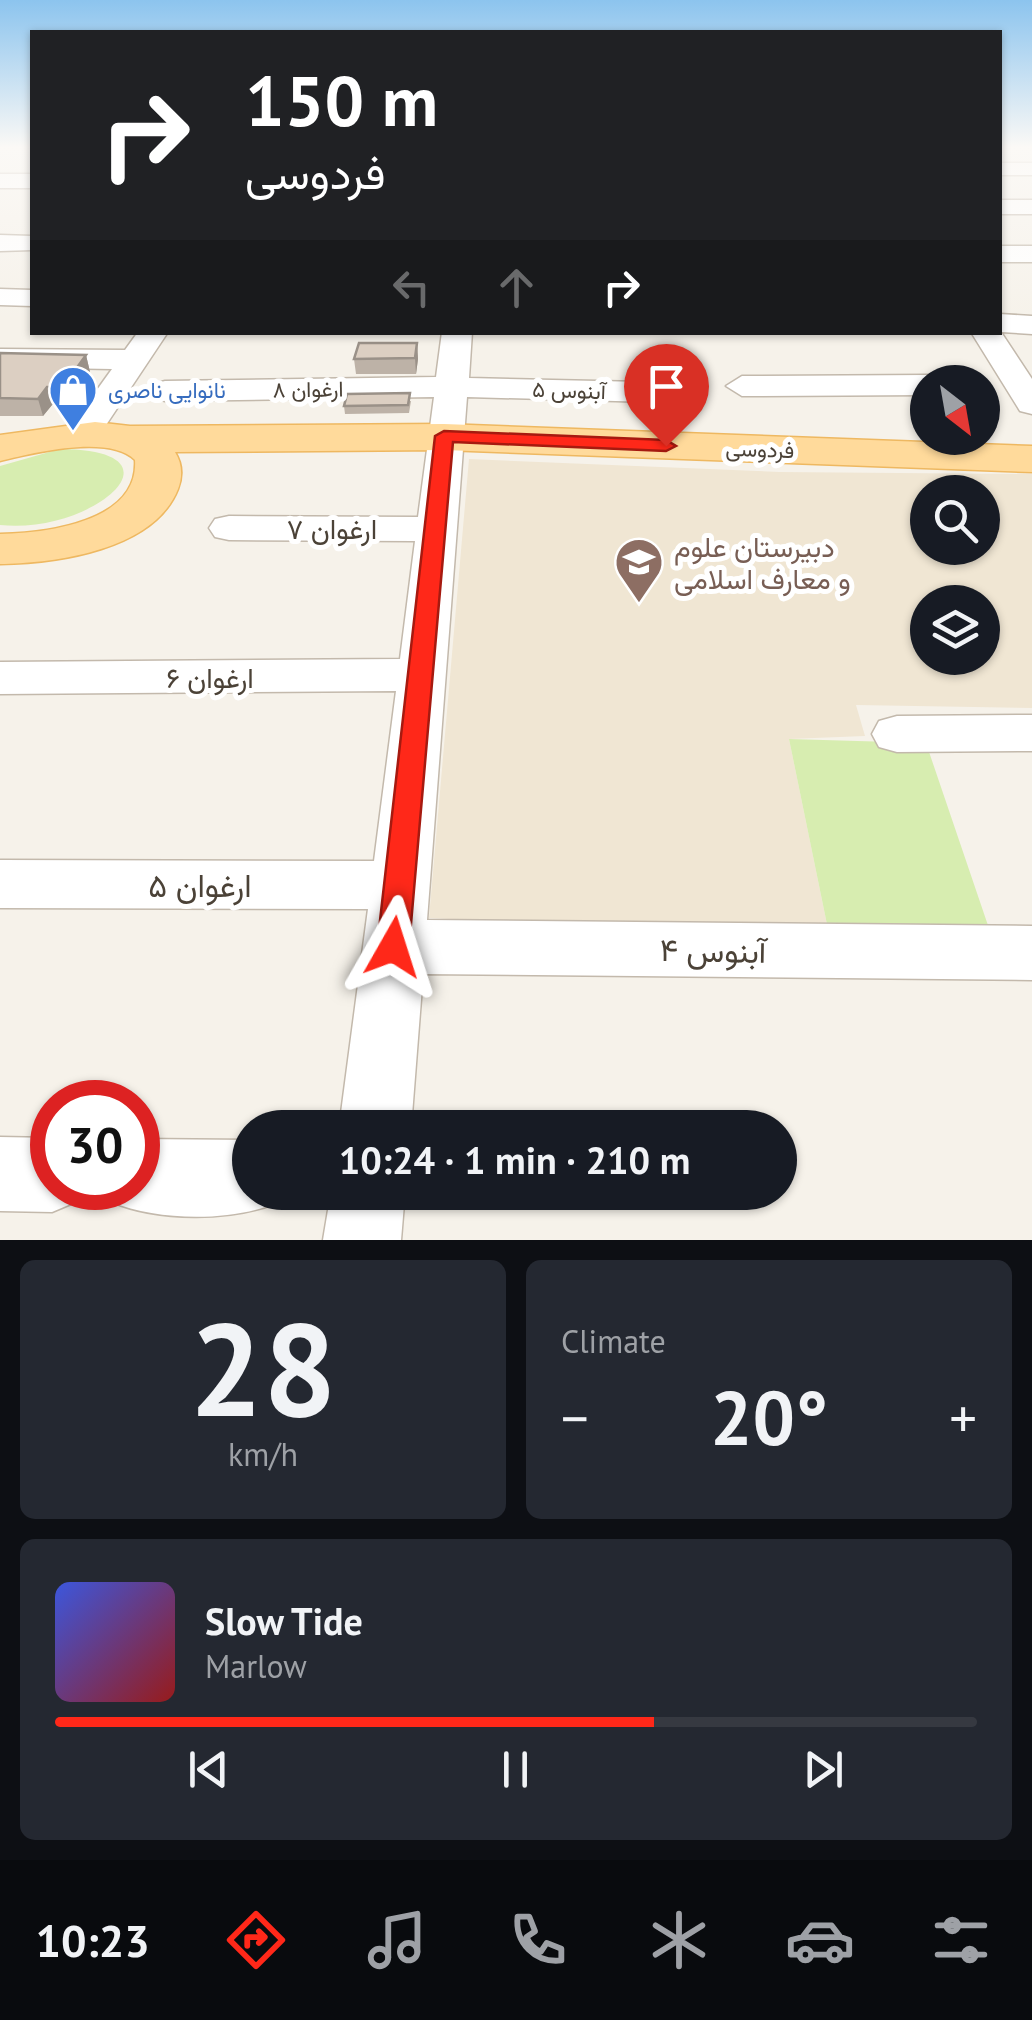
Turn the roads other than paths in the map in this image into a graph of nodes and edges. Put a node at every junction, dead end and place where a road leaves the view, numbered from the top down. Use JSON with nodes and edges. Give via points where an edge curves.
{"nodes":[{"id":1,"x":1032,"y":207,"type":"edge"},
{"id":2,"x":1002,"y":208,"type":"edge"},
{"id":3,"x":0,"y":243,"type":"edge"},
{"id":4,"x":30,"y":243,"type":"edge"},
{"id":5,"x":1002,"y":254,"type":"edge"},
{"id":6,"x":1032,"y":254,"type":"edge"},
{"id":7,"x":0,"y":297,"type":"edge"},
{"id":8,"x":30,"y":298,"type":"edge"},
{"id":9,"x":1002,"y":323,"type":"edge"},
{"id":10,"x":1032,"y":325,"type":"edge"},
{"id":11,"x":151,"y":335,"type":"edge"},
{"id":12,"x":456,"y":335,"type":"edge"},
{"id":13,"x":988,"y":335,"type":"edge"},
{"id":14,"x":0,"y":358,"type":"edge"},
{"id":15,"x":132,"y":360,"type":"junction"},
{"id":16,"x":910,"y":385,"type":"edge"},
{"id":17,"x":742,"y":386,"type":"dead end"},
{"id":18,"x":1000,"y":387,"type":"edge"},
{"id":19,"x":165,"y":391,"type":"dead end"},
{"id":20,"x":1028,"y":391,"type":"edge"},
{"id":21,"x":687,"y":394,"type":"dead end"},
{"id":22,"x":447,"y":412,"type":"junction"},
{"id":23,"x":0,"y":434,"type":"edge"},
{"id":24,"x":91,"y":435,"type":"junction"},
{"id":25,"x":0,"y":448,"type":"edge"},
{"id":26,"x":1032,"y":459,"type":"edge"},
{"id":27,"x":229,"y":528,"type":"dead end"},
{"id":28,"x":435,"y":529,"type":"junction"},
{"id":29,"x":5,"y":558,"type":"edge"},
{"id":30,"x":420,"y":676,"type":"junction"},
{"id":31,"x":0,"y":678,"type":"edge"},
{"id":32,"x":897,"y":734,"type":"dead end"},
{"id":33,"x":1032,"y":734,"type":"edge"},
{"id":34,"x":0,"y":884,"type":"edge"},
{"id":35,"x":399,"y":885,"type":"junction"},
{"id":36,"x":393,"y":947,"type":"junction"},
{"id":37,"x":1032,"y":953,"type":"edge"},
{"id":38,"x":376,"y":1110,"type":"edge"},
{"id":39,"x":0,"y":1174,"type":"edge"},
{"id":40,"x":30,"y":1175,"type":"edge"},
{"id":41,"x":160,"y":1176,"type":"edge"},
{"id":42,"x":232,"y":1177,"type":"edge"},
{"id":43,"x":366,"y":1210,"type":"edge"},
{"id":44,"x":362,"y":1240,"type":"edge"}],
"edges":[{"from":1,"to":2,"type":"street"},
{"from":3,"to":4,"type":"street"},
{"from":5,"to":6,"type":"street"},
{"from":7,"to":8,"type":"street"},
{"from":9,"to":10,"type":"street"},
{"from":11,"to":15,"type":"street"},
{"from":12,"to":22,"type":"street"},
{"from":13,"to":20,"type":"street"},
{"from":14,"to":15,"type":"street"},
{"from":15,"to":24,"type":"street"},
{"from":16,"to":17,"type":"street"},
{"from":18,"to":20,"type":"street"},
{"from":19,"to":22,"type":"street","name":"ارغوان ۸"},
{"from":21,"to":22,"type":"street","name":"آبنوس ۵"},
{"from":22,"to":24,"type":"main road","name":"فردوسی"},
{"from":22,"to":26,"type":"main road","name":"فردوسی"},
{"from":22,"to":28,"type":"street"},
{"from":23,"to":24,"type":"street"},
{"from":24,"to":25,"type":"main road","name":"فردوسی"},
{"from":24,"to":29,"type":"main road","via":[[158,460],[155,491],[140,508],[86,536]]},
{"from":27,"to":28,"type":"street","name":"ارغوان ۷"},
{"from":28,"to":30,"type":"street"},
{"from":30,"to":31,"type":"street","name":"ارغوان ۶"},
{"from":30,"to":35,"type":"street"},
{"from":32,"to":33,"type":"street"},
{"from":34,"to":35,"type":"street","name":"ارغوان ۵"},
{"from":35,"to":36,"type":"street"},
{"from":36,"to":37,"type":"street","name":"آبنوس ۴"},
{"from":36,"to":38,"type":"street"},
{"from":39,"to":40,"type":"street"},
{"from":41,"to":42,"type":"street"},
{"from":43,"to":44,"type":"street"}]}
